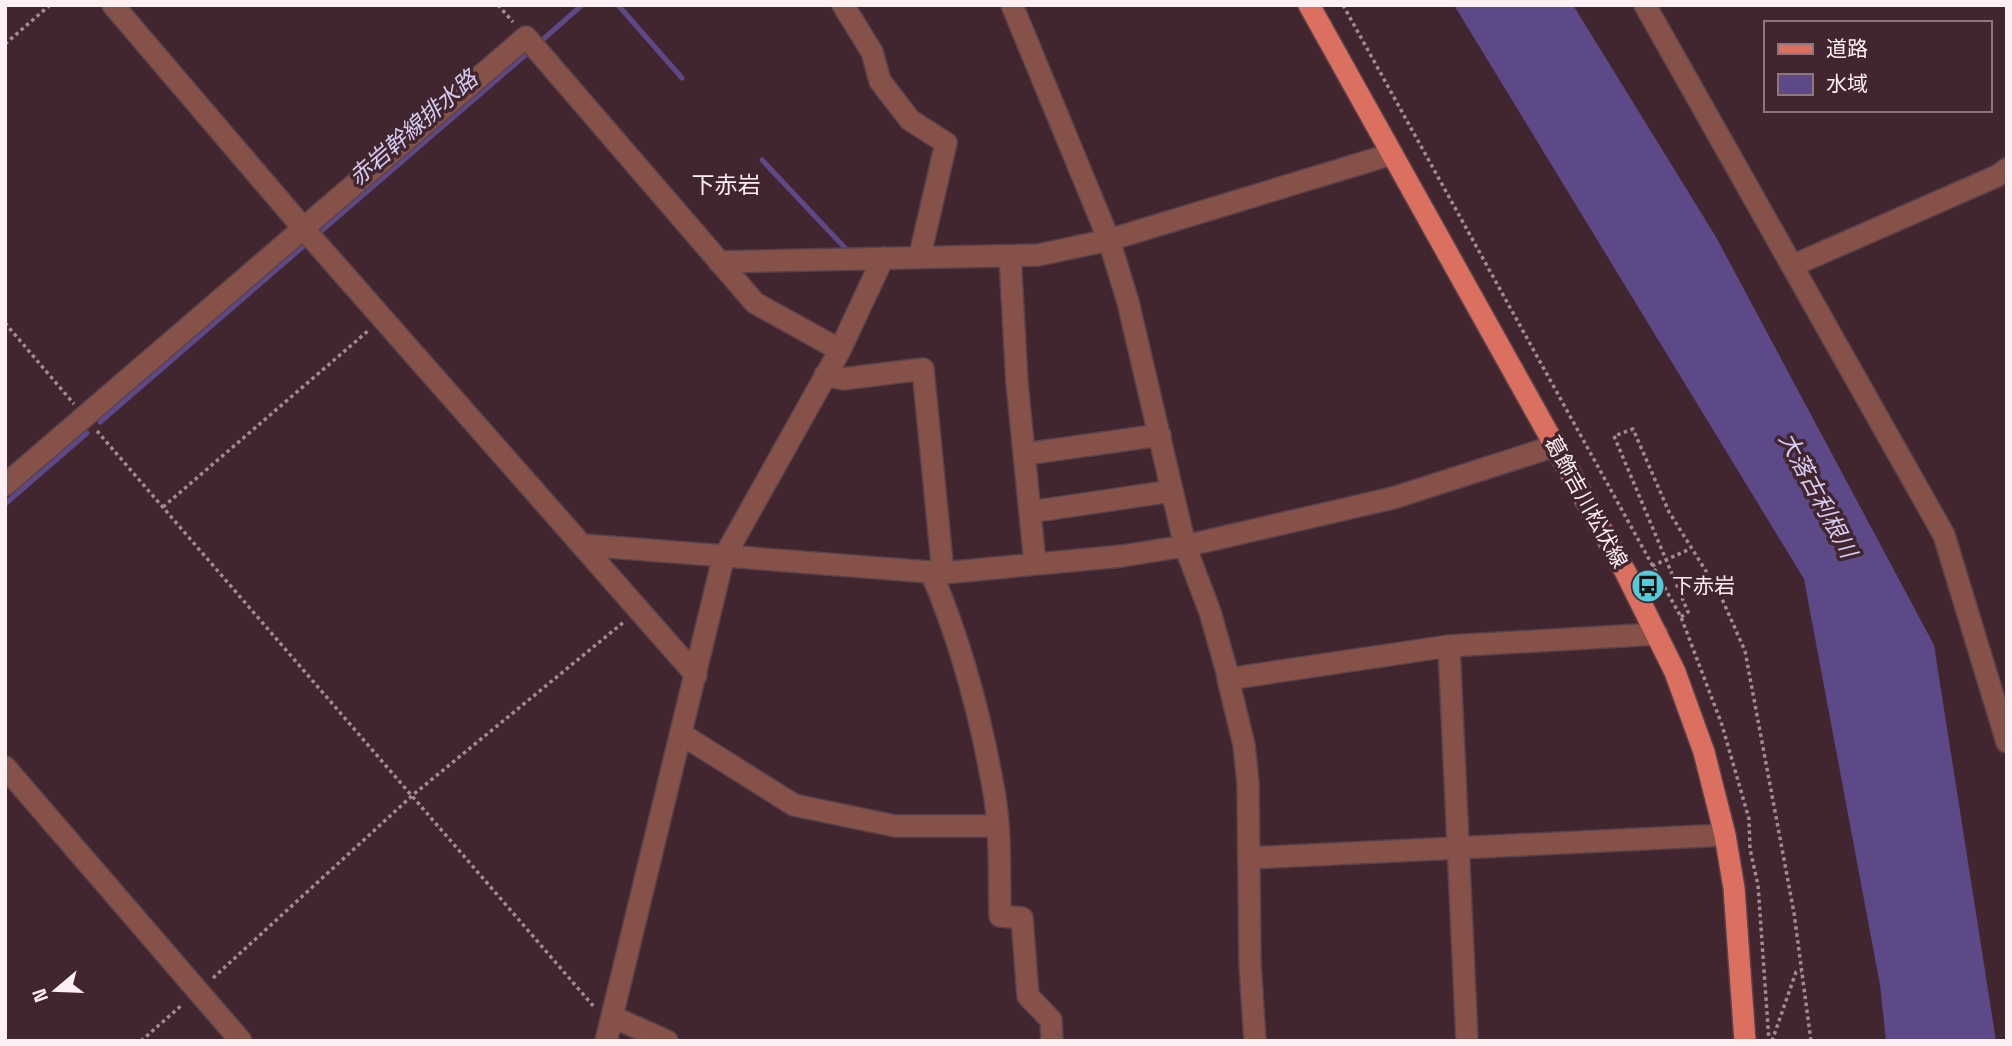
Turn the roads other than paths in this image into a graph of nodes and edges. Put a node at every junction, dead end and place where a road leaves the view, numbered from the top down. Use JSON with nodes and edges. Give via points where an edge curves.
{"nodes":[{"id":1,"x":113,"y":5,"type":"edge"},
{"id":2,"x":843,"y":5,"type":"edge"},
{"id":3,"x":1012,"y":5,"type":"edge"},
{"id":4,"x":1309,"y":5,"type":"edge"},
{"id":5,"x":1644,"y":5,"type":"edge"},
{"id":6,"x":1392,"y":154,"type":"junction"},
{"id":7,"x":2007,"y":169,"type":"edge"},
{"id":8,"x":304,"y":229,"type":"junction"},
{"id":9,"x":1109,"y":240,"type":"junction"},
{"id":10,"x":920,"y":256,"type":"junction"},
{"id":11,"x":1010,"y":257,"type":"junction"},
{"id":12,"x":883,"y":258,"type":"junction"},
{"id":13,"x":719,"y":262,"type":"junction"},
{"id":14,"x":1794,"y":265,"type":"junction"},
{"id":15,"x":840,"y":349,"type":"junction"},
{"id":16,"x":825,"y":374,"type":"junction"},
{"id":17,"x":1160,"y":435,"type":"junction"},
{"id":18,"x":1555,"y":446,"type":"junction"},
{"id":19,"x":1025,"y":454,"type":"junction"},
{"id":20,"x":5,"y":485,"type":"edge"},
{"id":21,"x":1172,"y":491,"type":"junction"},
{"id":22,"x":1030,"y":512,"type":"junction"},
{"id":23,"x":583,"y":545,"type":"junction"},
{"id":24,"x":1185,"y":546,"type":"junction"},
{"id":25,"x":723,"y":559,"type":"junction"},
{"id":26,"x":1035,"y":563,"type":"junction"},
{"id":27,"x":937,"y":573,"type":"junction"},
{"id":28,"x":1657,"y":634,"type":"junction"},
{"id":29,"x":1448,"y":646,"type":"junction"},
{"id":30,"x":696,"y":675,"type":"junction"},
{"id":31,"x":1229,"y":679,"type":"junction"},
{"id":32,"x":681,"y":734,"type":"junction"},
{"id":33,"x":2007,"y":742,"type":"edge"},
{"id":34,"x":5,"y":767,"type":"edge"},
{"id":35,"x":997,"y":827,"type":"junction"},
{"id":36,"x":1725,"y":835,"type":"junction"},
{"id":37,"x":1458,"y":850,"type":"junction"},
{"id":38,"x":1249,"y":858,"type":"junction"},
{"id":39,"x":610,"y":1028,"type":"edge"},
{"id":40,"x":241,"y":1041,"type":"edge"},
{"id":41,"x":667,"y":1041,"type":"edge"},
{"id":42,"x":1052,"y":1041,"type":"edge"},
{"id":43,"x":1255,"y":1041,"type":"edge"},
{"id":44,"x":1468,"y":1041,"type":"edge"},
{"id":45,"x":1745,"y":1041,"type":"edge"}],
"edges":[{"from":1,"to":8,"type":"street"},
{"from":2,"to":10,"type":"street","via":[[872,52],[880,82],[910,120],[946,143]]},
{"from":3,"to":9,"type":"street"},
{"from":4,"to":6,"type":"main road","name":"葛飾吉川松伏線"},
{"from":5,"to":14,"type":"street"},
{"from":6,"to":9,"type":"street"},
{"from":6,"to":18,"type":"main road","name":"葛飾吉川松伏線"},
{"from":7,"to":14,"type":"street"},
{"from":8,"to":13,"type":"street","via":[[526,37]]},
{"from":8,"to":20,"type":"street"},
{"from":8,"to":23,"type":"street"},
{"from":9,"to":11,"type":"street"},
{"from":9,"to":17,"type":"street"},
{"from":10,"to":11,"type":"street"},
{"from":10,"to":12,"type":"street"},
{"from":11,"to":19,"type":"street"},
{"from":12,"to":13,"type":"street"},
{"from":12,"to":15,"type":"street"},
{"from":13,"to":15,"type":"street","via":[[755,303]]},
{"from":14,"to":33,"type":"street","via":[[1944,535]]},
{"from":15,"to":16,"type":"street"},
{"from":16,"to":25,"type":"street"},
{"from":16,"to":27,"type":"street","via":[[844,379],[923,369]]},
{"from":17,"to":19,"type":"street"},
{"from":17,"to":21,"type":"street"},
{"from":18,"to":24,"type":"street","via":[[1393,498]]},
{"from":18,"to":28,"type":"main road","name":"葛飾吉川松伏線"},
{"from":19,"to":22,"type":"street"},
{"from":21,"to":22,"type":"street"},
{"from":21,"to":24,"type":"street"},
{"from":22,"to":26,"type":"street"},
{"from":23,"to":25,"type":"street"},
{"from":23,"to":30,"type":"street"},
{"from":24,"to":26,"type":"street"},
{"from":24,"to":31,"type":"street"},
{"from":25,"to":27,"type":"street"},
{"from":25,"to":30,"type":"street"},
{"from":26,"to":27,"type":"street"},
{"from":27,"to":35,"type":"street","via":[[968,671]]},
{"from":28,"to":29,"type":"street"},
{"from":28,"to":36,"type":"main road","name":"葛飾吉川松伏線","via":[[1689,706]]},
{"from":29,"to":31,"type":"street"},
{"from":29,"to":37,"type":"street"},
{"from":30,"to":32,"type":"street"},
{"from":31,"to":38,"type":"street","via":[[1244,745]]},
{"from":32,"to":35,"type":"street","via":[[794,805],[895,827]]},
{"from":32,"to":39,"type":"street"},
{"from":34,"to":40,"type":"street"},
{"from":35,"to":42,"type":"street","via":[[1000,916],[1022,918],[1028,996],[1051,1020]]},
{"from":36,"to":37,"type":"street"},
{"from":36,"to":45,"type":"main road","name":"葛飾吉川松伏線","via":[[1734,888]]},
{"from":37,"to":38,"type":"street"},
{"from":37,"to":44,"type":"street"},
{"from":38,"to":43,"type":"street"},
{"from":39,"to":41,"type":"street"}]}
